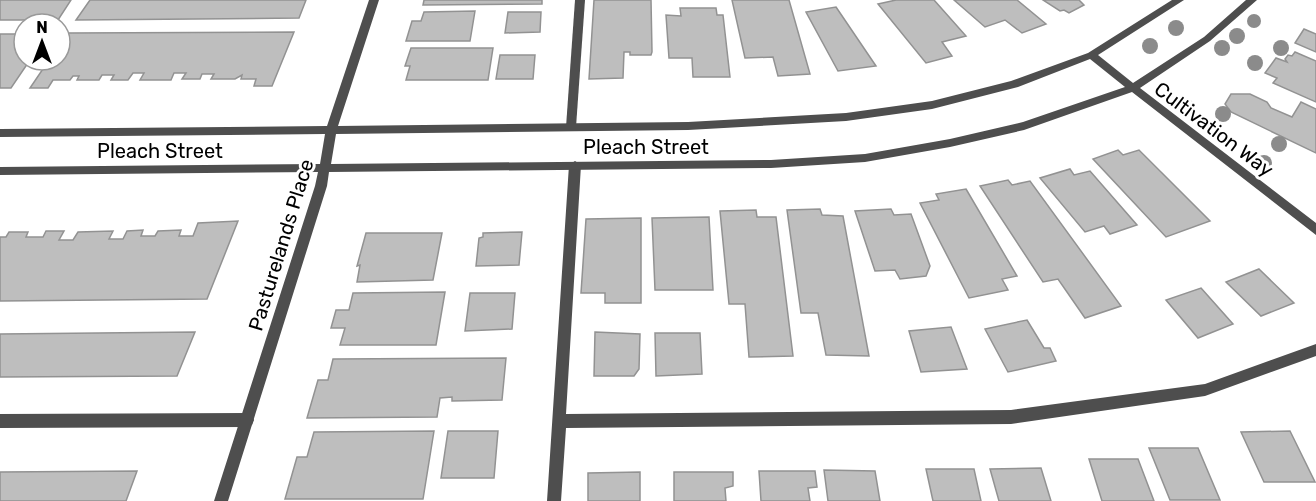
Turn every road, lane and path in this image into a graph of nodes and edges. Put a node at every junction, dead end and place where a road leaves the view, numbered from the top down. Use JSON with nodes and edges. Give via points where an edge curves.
{"nodes":[{"id":1,"x":374,"y":0,"type":"edge"},
{"id":2,"x":580,"y":0,"type":"edge"},
{"id":3,"x":1179,"y":0,"type":"edge"},
{"id":4,"x":1252,"y":0,"type":"edge"},
{"id":5,"x":1091,"y":55,"type":"junction"},
{"id":6,"x":1131,"y":89,"type":"junction"},
{"id":7,"x":571,"y":127,"type":"junction"},
{"id":8,"x":332,"y":130,"type":"junction"},
{"id":9,"x":0,"y":133,"type":"edge"},
{"id":10,"x":575,"y":165,"type":"junction"},
{"id":11,"x":326,"y":168,"type":"junction"},
{"id":12,"x":0,"y":171,"type":"edge"},
{"id":13,"x":1316,"y":230,"type":"edge"},
{"id":14,"x":1316,"y":350,"type":"edge"},
{"id":15,"x":247,"y":420,"type":"junction"},
{"id":16,"x":0,"y":421,"type":"edge"},
{"id":17,"x":560,"y":421,"type":"junction"},
{"id":18,"x":221,"y":501,"type":"edge"},
{"id":19,"x":554,"y":501,"type":"edge"}],
"edges":[{"from":1,"to":8,"type":"street","name":"Pasturelands Place"},
{"from":2,"to":7,"type":"street"},
{"from":3,"to":5,"type":"street","name":"Pleach Street"},
{"from":4,"to":6,"type":"street","name":"Pleach Street","via":[[1207,39]]},
{"from":5,"to":6,"type":"street","name":"Cultivation Way"},
{"from":5,"to":7,"type":"street","name":"Pleach Street","via":[[1014,84],[932,105],[868,114],[767,123]]},
{"from":6,"to":10,"type":"street","name":"Pleach Street","via":[[1024,126],[865,158],[771,164]]},
{"from":6,"to":13,"type":"street","name":"Cultivation Way"},
{"from":7,"to":8,"type":"street","name":"Pleach Street"},
{"from":8,"to":9,"type":"street","name":"Pleach Street"},
{"from":8,"to":11,"type":"street","name":"Pasturelands Place"},
{"from":10,"to":11,"type":"street","name":"Pleach Street"},
{"from":10,"to":17,"type":"street"},
{"from":11,"to":12,"type":"street","name":"Pleach Street"},
{"from":11,"to":15,"type":"street","name":"Pasturelands Place"},
{"from":14,"to":17,"type":"street","via":[[1205,390],[1011,417]]},
{"from":15,"to":16,"type":"street"},
{"from":15,"to":18,"type":"street","name":"Pasturelands Place"},
{"from":17,"to":19,"type":"street"}]}
